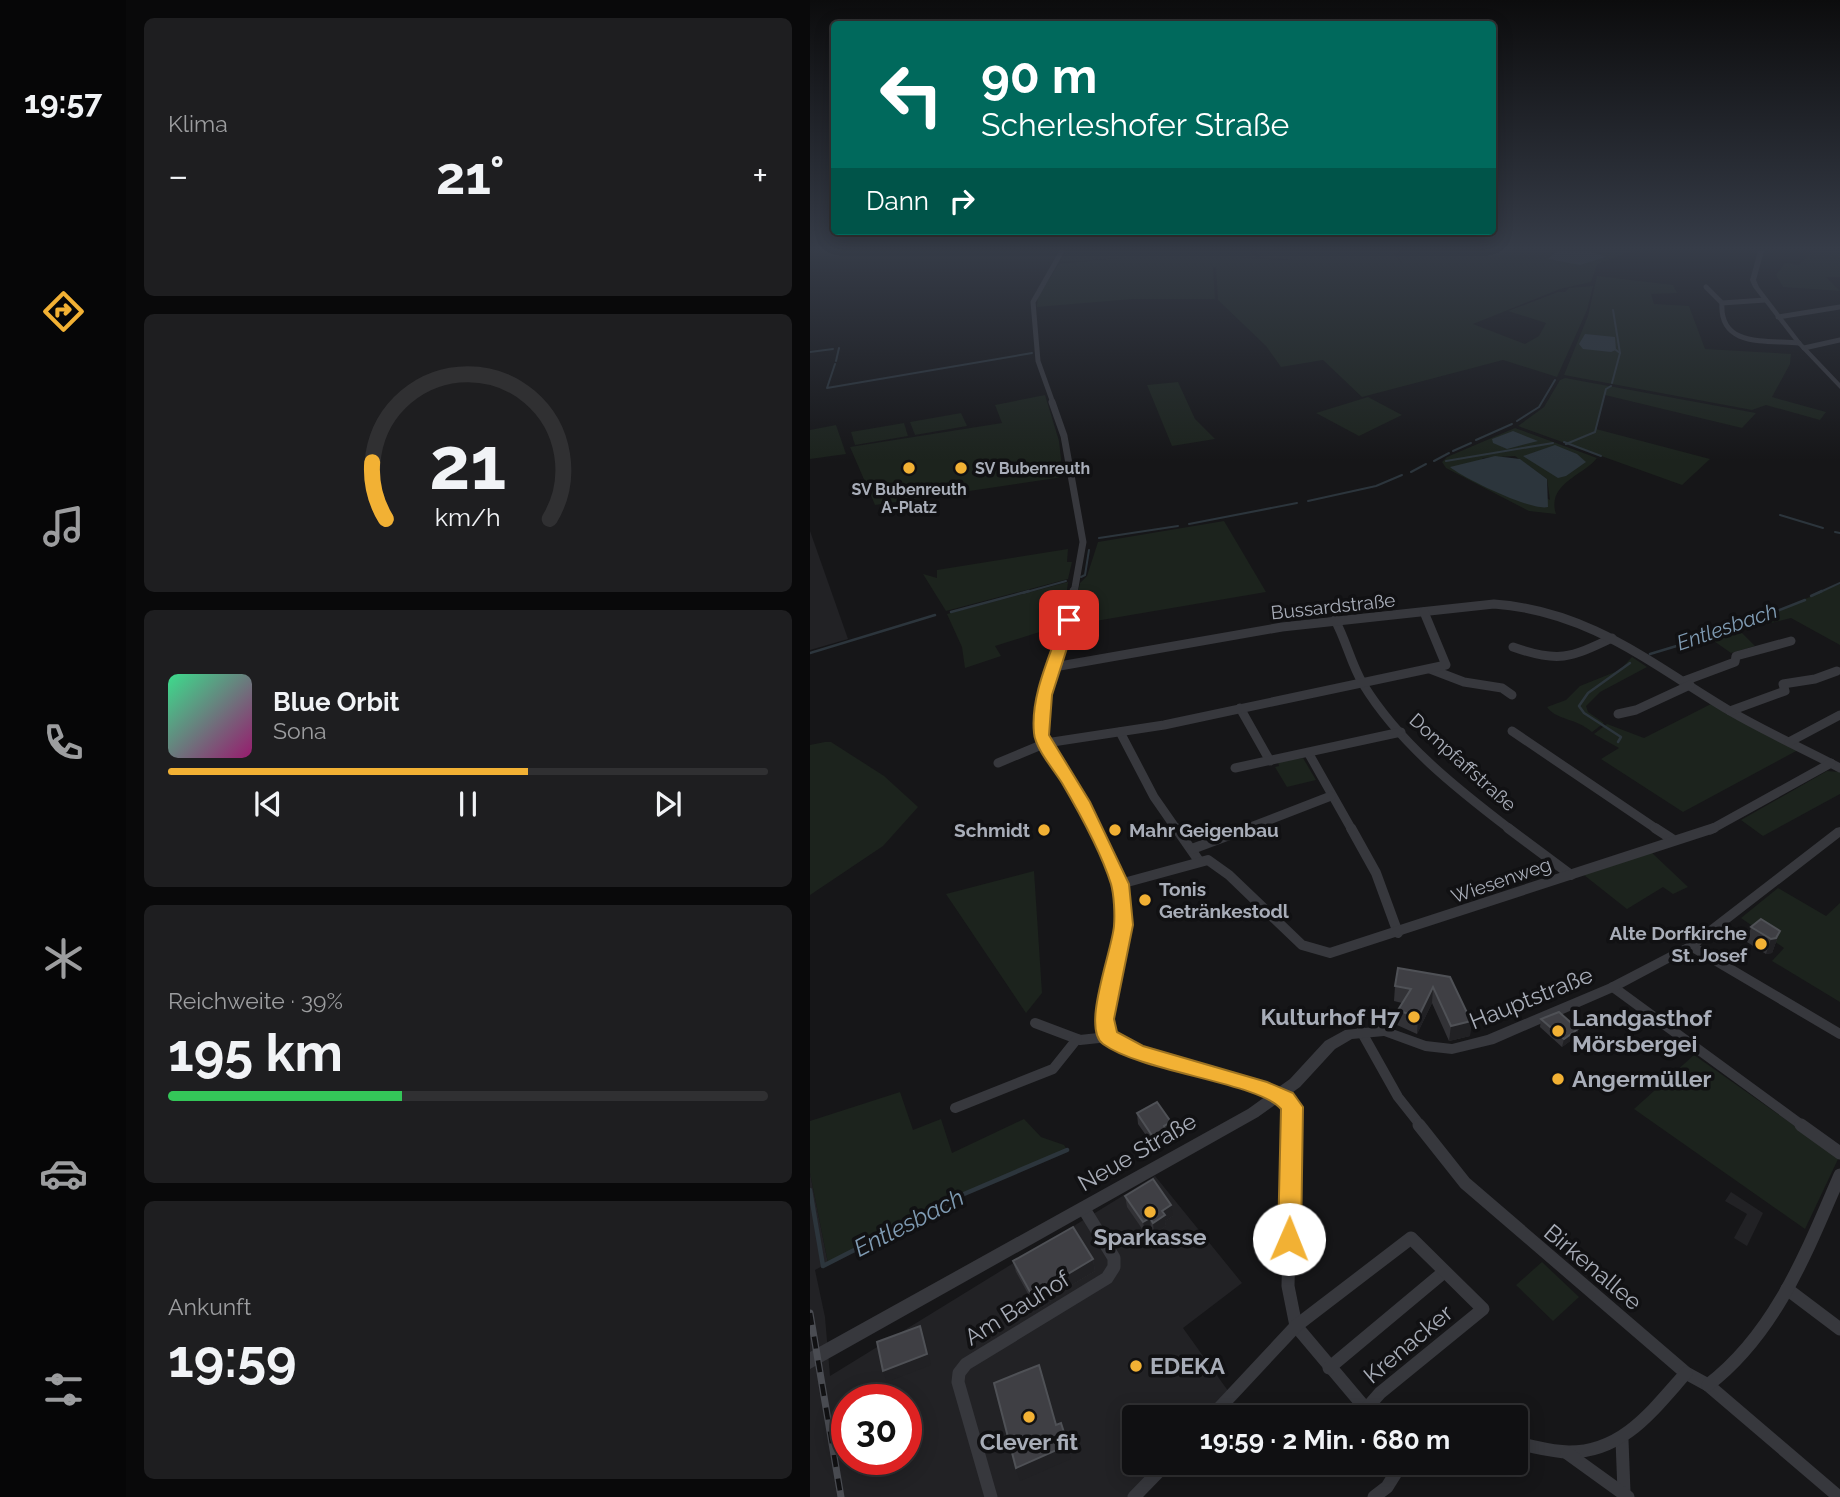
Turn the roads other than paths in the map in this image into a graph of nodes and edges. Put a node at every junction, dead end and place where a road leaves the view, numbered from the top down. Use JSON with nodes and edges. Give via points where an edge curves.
{"nodes":[{"id":1,"x":1033,"y":321,"type":"edge"},
{"id":2,"x":1723,"y":321,"type":"edge"},
{"id":3,"x":1781,"y":321,"type":"edge"},
{"id":4,"x":1840,"y":340,"type":"edge"},
{"id":5,"x":1802,"y":346,"type":"junction"},
{"id":6,"x":1840,"y":387,"type":"edge"},
{"id":7,"x":1424,"y":612,"type":"junction"},
{"id":8,"x":1335,"y":620,"type":"junction"},
{"id":9,"x":1612,"y":638,"type":"junction"},
{"id":10,"x":1791,"y":641,"type":"dead end"},
{"id":11,"x":1513,"y":647,"type":"dead end"},
{"id":12,"x":1054,"y":667,"type":"junction"},
{"id":13,"x":1428,"y":668,"type":"junction"},
{"id":14,"x":1837,"y":671,"type":"dead end"},
{"id":15,"x":1687,"y":683,"type":"junction"},
{"id":16,"x":1363,"y":684,"type":"junction"},
{"id":17,"x":1512,"y":695,"type":"dead end"},
{"id":18,"x":1240,"y":708,"type":"junction"},
{"id":19,"x":1730,"y":711,"type":"junction"},
{"id":20,"x":1618,"y":714,"type":"dead end"},
{"id":21,"x":1840,"y":715,"type":"edge"},
{"id":22,"x":1512,"y":731,"type":"dead end"},
{"id":23,"x":1120,"y":732,"type":"junction"},
{"id":24,"x":1401,"y":732,"type":"junction"},
{"id":25,"x":1789,"y":741,"type":"junction"},
{"id":26,"x":1046,"y":743,"type":"junction"},
{"id":27,"x":1309,"y":754,"type":"junction"},
{"id":28,"x":1270,"y":761,"type":"junction"},
{"id":29,"x":997,"y":763,"type":"dead end"},
{"id":30,"x":1835,"y":766,"type":"edge"},
{"id":31,"x":1235,"y":768,"type":"dead end"},
{"id":32,"x":1331,"y":796,"type":"junction"},
{"id":33,"x":1840,"y":831,"type":"edge"},
{"id":34,"x":1672,"y":839,"type":"junction"},
{"id":35,"x":1192,"y":849,"type":"junction"},
{"id":36,"x":1199,"y":861,"type":"junction"},
{"id":37,"x":1571,"y":875,"type":"junction"},
{"id":38,"x":1120,"y":884,"type":"junction"},
{"id":39,"x":1398,"y":933,"type":"junction"},
{"id":40,"x":1691,"y":946,"type":"junction"},
{"id":41,"x":1613,"y":987,"type":"junction"},
{"id":42,"x":1035,"y":1023,"type":"dead end"},
{"id":43,"x":1361,"y":1031,"type":"junction"},
{"id":44,"x":1840,"y":1034,"type":"edge"},
{"id":45,"x":1108,"y":1037,"type":"junction"},
{"id":46,"x":1077,"y":1039,"type":"junction"},
{"id":47,"x":1280,"y":1095,"type":"junction"},
{"id":48,"x":955,"y":1108,"type":"dead end"},
{"id":49,"x":1840,"y":1153,"type":"edge"},
{"id":50,"x":1840,"y":1175,"type":"edge"},
{"id":51,"x":1837,"y":1191,"type":"edge"},
{"id":52,"x":1084,"y":1209,"type":"junction"},
{"id":53,"x":1444,"y":1272,"type":"junction"},
{"id":54,"x":1787,"y":1289,"type":"junction"},
{"id":55,"x":1296,"y":1326,"type":"junction"},
{"id":56,"x":1840,"y":1329,"type":"edge"},
{"id":57,"x":810,"y":1361,"type":"edge"},
{"id":58,"x":1329,"y":1368,"type":"junction"},
{"id":59,"x":1686,"y":1373,"type":"junction"},
{"id":60,"x":1708,"y":1385,"type":"junction"},
{"id":61,"x":1222,"y":1405,"type":"edge"},
{"id":62,"x":1362,"y":1405,"type":"edge"},
{"id":63,"x":1370,"y":1405,"type":"edge"},
{"id":64,"x":1622,"y":1440,"type":"junction"},
{"id":65,"x":1528,"y":1446,"type":"edge"},
{"id":66,"x":1567,"y":1453,"type":"junction"},
{"id":67,"x":1156,"y":1475,"type":"edge"},
{"id":68,"x":1395,"y":1475,"type":"edge"},
{"id":69,"x":1626,"y":1494,"type":"edge"},
{"id":70,"x":1138,"y":1495,"type":"edge"},
{"id":71,"x":991,"y":1497,"type":"edge"},
{"id":72,"x":1374,"y":1497,"type":"edge"},
{"id":73,"x":1839,"y":1497,"type":"edge"}],
"edges":[{"from":1,"to":12,"type":"street","via":[[1038,361],[1064,436],[1082,542],[1069,620]]},
{"from":2,"to":5,"type":"street","via":[[1740,338]]},
{"from":3,"to":5,"type":"street"},
{"from":4,"to":5,"type":"street"},
{"from":5,"to":6,"type":"street"},
{"from":7,"to":8,"type":"street","name":"Bussardstraße"},
{"from":7,"to":9,"type":"street","name":"Bussardstraße","via":[[1521,604],[1561,614]]},
{"from":7,"to":13,"type":"street","via":[[1446,665]]},
{"from":8,"to":12,"type":"street","name":"Bussardstraße"},
{"from":8,"to":16,"type":"street","name":"Dompfaffstraße"},
{"from":9,"to":11,"type":"street","via":[[1560,661]]},
{"from":9,"to":15,"type":"street","name":"Bussardstraße"},
{"from":10,"to":15,"type":"street","via":[[1736,656],[1735,662]]},
{"from":12,"to":26,"type":"street","via":[[1042,710],[1041,735]]},
{"from":13,"to":16,"type":"street"},
{"from":13,"to":17,"type":"street","via":[[1463,683],[1494,685]]},
{"from":14,"to":19,"type":"street","via":[[1784,684],[1785,691]]},
{"from":15,"to":19,"type":"street","name":"Bussardstraße"},
{"from":15,"to":20,"type":"street","via":[[1636,710]]},
{"from":16,"to":18,"type":"street"},
{"from":16,"to":24,"type":"street","name":"Dompfaffstraße"},
{"from":18,"to":23,"type":"street"},
{"from":18,"to":28,"type":"street"},
{"from":19,"to":25,"type":"street","name":"Bussardstraße"},
{"from":21,"to":25,"type":"street"},
{"from":22,"to":34,"type":"street"},
{"from":23,"to":26,"type":"street"},
{"from":23,"to":35,"type":"street","via":[[1154,797]]},
{"from":24,"to":27,"type":"street"},
{"from":24,"to":37,"type":"street","name":"Dompfaffstraße","via":[[1463,791]]},
{"from":25,"to":30,"type":"street","name":"Bussardstraße"},
{"from":26,"to":29,"type":"street"},
{"from":26,"to":38,"type":"street","via":[[1081,802]]},
{"from":27,"to":28,"type":"street"},
{"from":27,"to":32,"type":"street"},
{"from":28,"to":31,"type":"street"},
{"from":30,"to":34,"type":"street","name":"Wiesenweg","via":[[1712,829]]},
{"from":32,"to":35,"type":"street"},
{"from":32,"to":39,"type":"street","via":[[1376,873]]},
{"from":33,"to":40,"type":"street","name":"Hauptstraße"},
{"from":34,"to":37,"type":"street","name":"Wiesenweg"},
{"from":35,"to":36,"type":"street"},
{"from":36,"to":38,"type":"street"},
{"from":36,"to":39,"type":"street","name":"Wiesenweg","via":[[1218,865],[1302,945],[1316,952],[1330,953]]},
{"from":37,"to":39,"type":"street","name":"Wiesenweg"},
{"from":38,"to":45,"type":"street","via":[[1124,925],[1104,1019]]},
{"from":40,"to":41,"type":"street","name":"Hauptstraße"},
{"from":40,"to":44,"type":"street"},
{"from":41,"to":43,"type":"street","name":"Hauptstraße","via":[[1489,1040],[1452,1049],[1425,1046],[1384,1031]]},
{"from":41,"to":49,"type":"street"},
{"from":42,"to":46,"type":"street"},
{"from":43,"to":47,"type":"street","name":"Neue Straße","via":[[1330,1045]]},
{"from":43,"to":59,"type":"street","name":"Birkenallee","via":[[1398,1097],[1464,1183]]},
{"from":45,"to":46,"type":"street"},
{"from":45,"to":47,"type":"street","via":[[1138,1053]]},
{"from":46,"to":48,"type":"street","via":[[1053,1069]]},
{"from":47,"to":52,"type":"street","name":"Neue Straße"},
{"from":47,"to":55,"type":"street","via":[[1292,1107],[1288,1286]]},
{"from":50,"to":51,"type":"street"},
{"from":51,"to":54,"type":"street"},
{"from":52,"to":57,"type":"street","name":"Neue Straße"},
{"from":52,"to":71,"type":"street","name":"Am Bauhof","via":[[1114,1258],[1107,1278],[966,1364],[959,1373]]},
{"from":53,"to":55,"type":"street","name":"Krenacker","via":[[1411,1238]]},
{"from":53,"to":58,"type":"street"},
{"from":53,"to":63,"type":"street","name":"Krenacker","via":[[1483,1309]]},
{"from":54,"to":56,"type":"street"},
{"from":54,"to":60,"type":"street","via":[[1762,1330],[1726,1374]]},
{"from":55,"to":58,"type":"street"},
{"from":55,"to":61,"type":"street"},
{"from":58,"to":62,"type":"street"},
{"from":59,"to":60,"type":"street","name":"Birkenallee"},
{"from":59,"to":64,"type":"street"},
{"from":60,"to":73,"type":"street","name":"Birkenallee"},
{"from":64,"to":66,"type":"street","via":[[1599,1450]]},
{"from":64,"to":69,"type":"street"},
{"from":65,"to":66,"type":"street"},
{"from":66,"to":69,"type":"street"},
{"from":67,"to":70,"type":"street"},
{"from":68,"to":72,"type":"street"}]}
